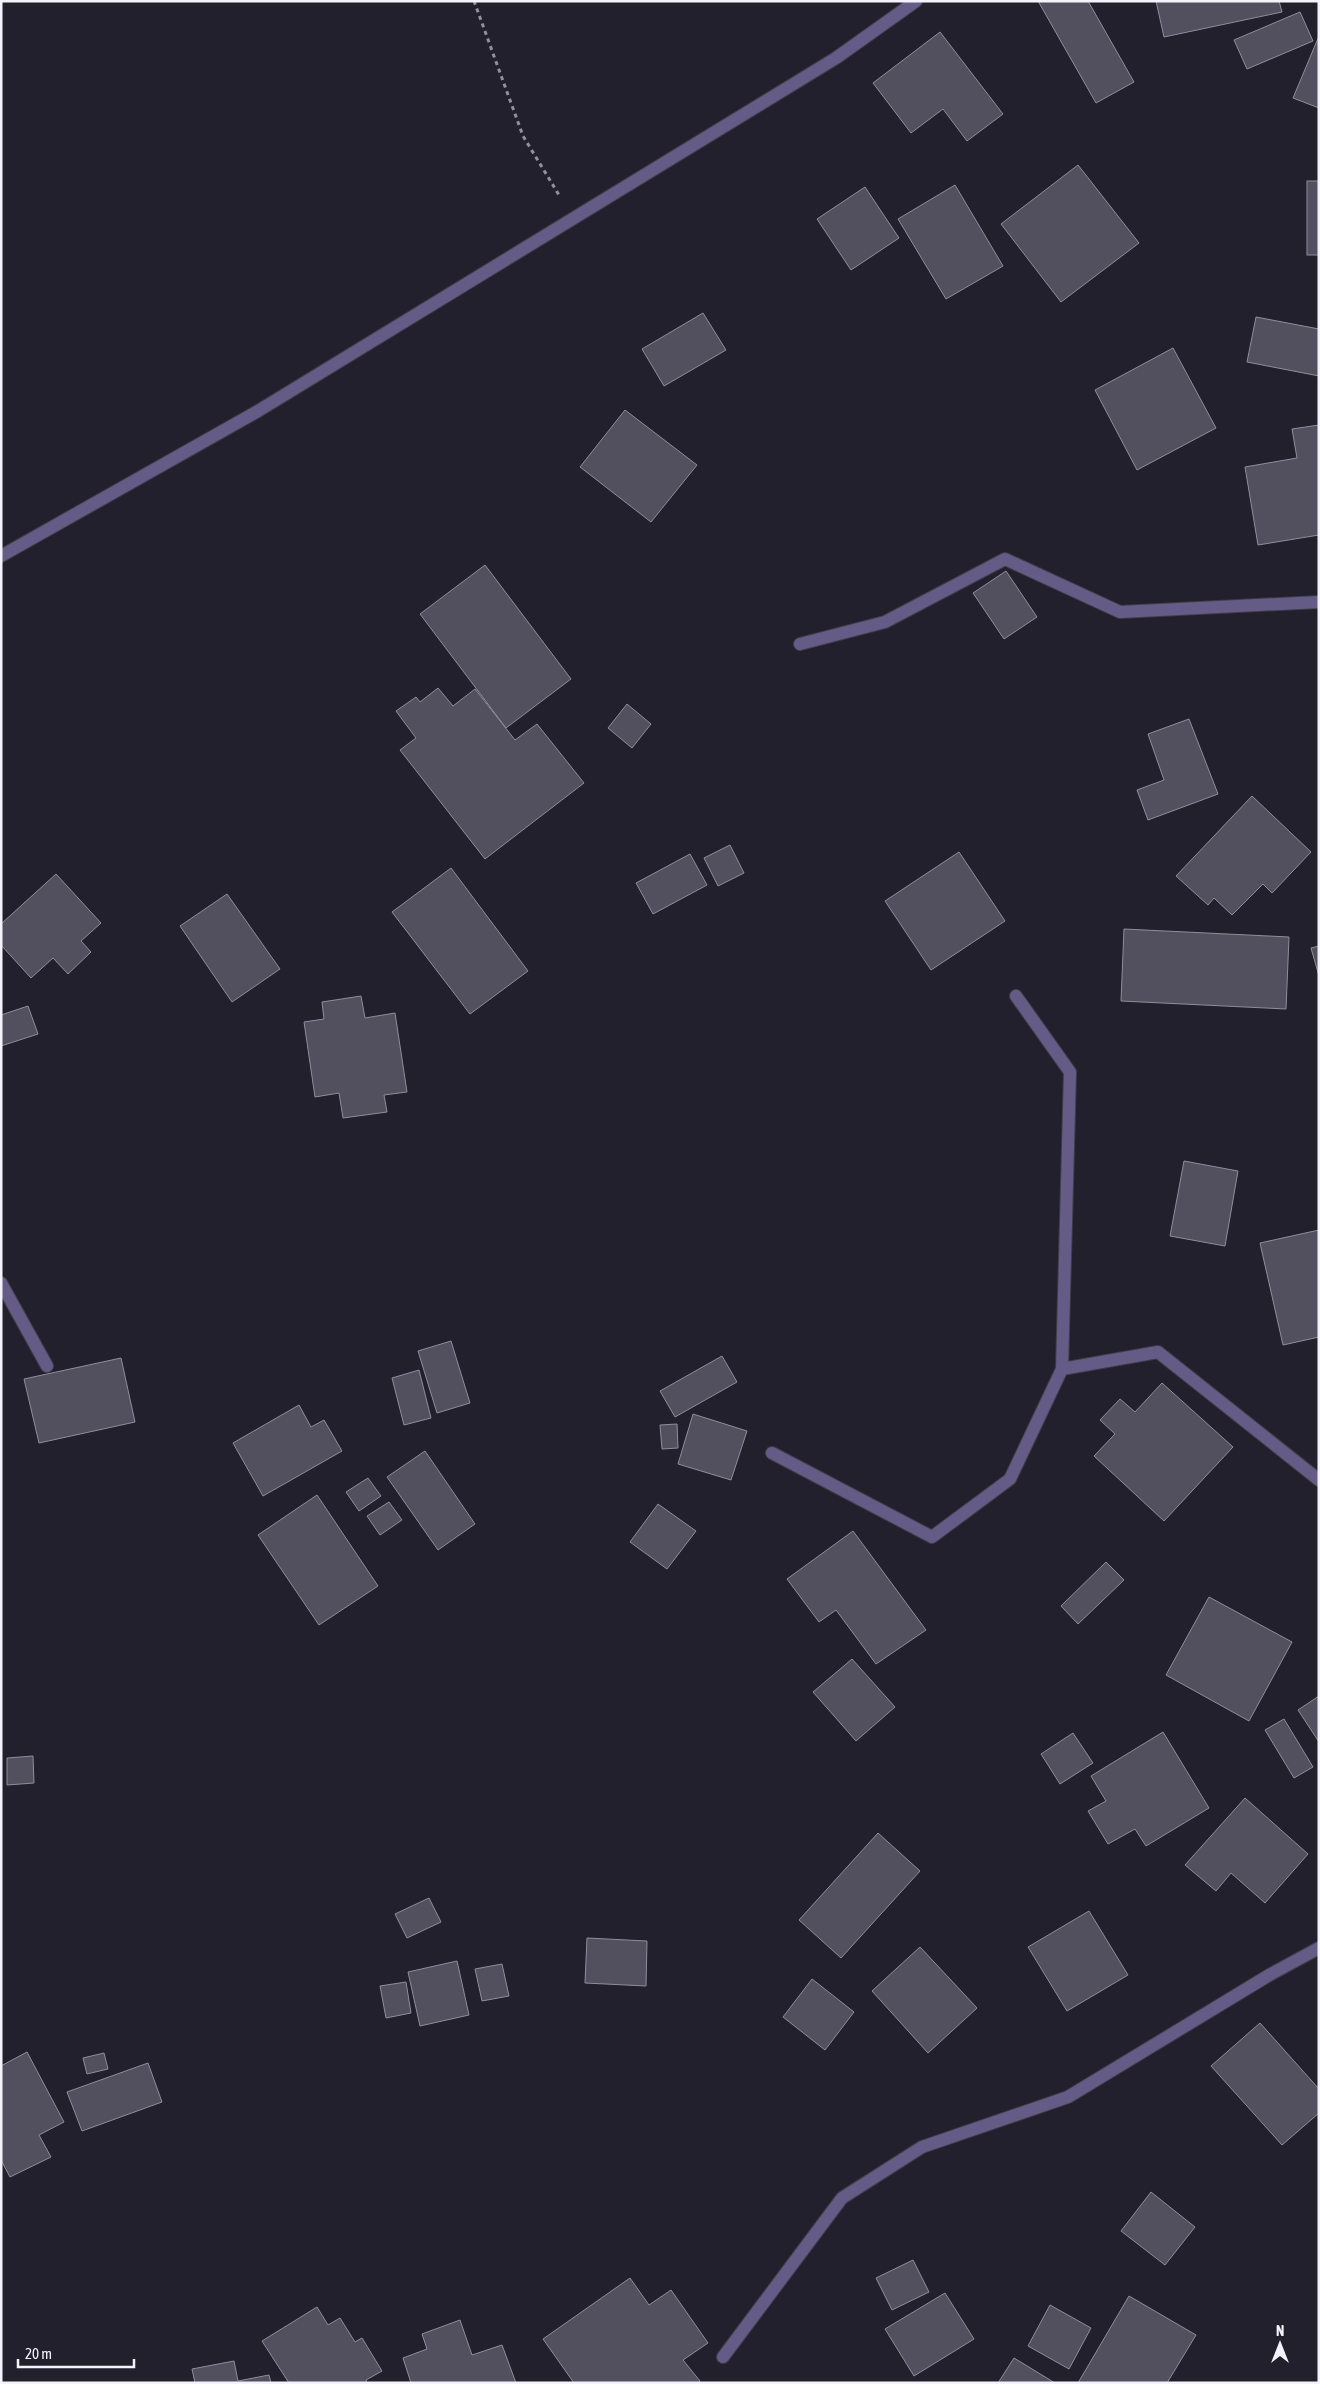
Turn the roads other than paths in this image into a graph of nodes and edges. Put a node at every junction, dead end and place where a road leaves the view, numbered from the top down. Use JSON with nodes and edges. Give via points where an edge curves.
{"nodes":[{"id":1,"x":916,"y":1,"type":"edge"},
{"id":2,"x":1,"y":556,"type":"edge"},
{"id":3,"x":1319,"y":602,"type":"edge"},
{"id":4,"x":800,"y":644,"type":"dead end"},
{"id":5,"x":1016,"y":996,"type":"dead end"},
{"id":6,"x":1,"y":1283,"type":"edge"},
{"id":7,"x":5,"y":1303,"type":"edge"},
{"id":8,"x":47,"y":1366,"type":"dead end"},
{"id":9,"x":1062,"y":1368,"type":"junction"},
{"id":10,"x":772,"y":1453,"type":"dead end"},
{"id":11,"x":1319,"y":1480,"type":"edge"},
{"id":12,"x":1319,"y":1948,"type":"edge"},
{"id":13,"x":723,"y":2357,"type":"dead end"}],
"edges":[{"from":1,"to":2,"type":"street","via":[[836,58],[258,411]]},
{"from":3,"to":4,"type":"street","via":[[1120,612],[1005,559],[886,622]]},
{"from":5,"to":9,"type":"street","via":[[1070,1072]]},
{"from":6,"to":7,"type":"street"},
{"from":7,"to":8,"type":"street"},
{"from":9,"to":10,"type":"street","via":[[1010,1479],[932,1536]]},
{"from":9,"to":11,"type":"street","via":[[1158,1352]]},
{"from":12,"to":13,"type":"street","via":[[1270,1974],[1068,2097],[922,2147],[842,2198]]}]}
